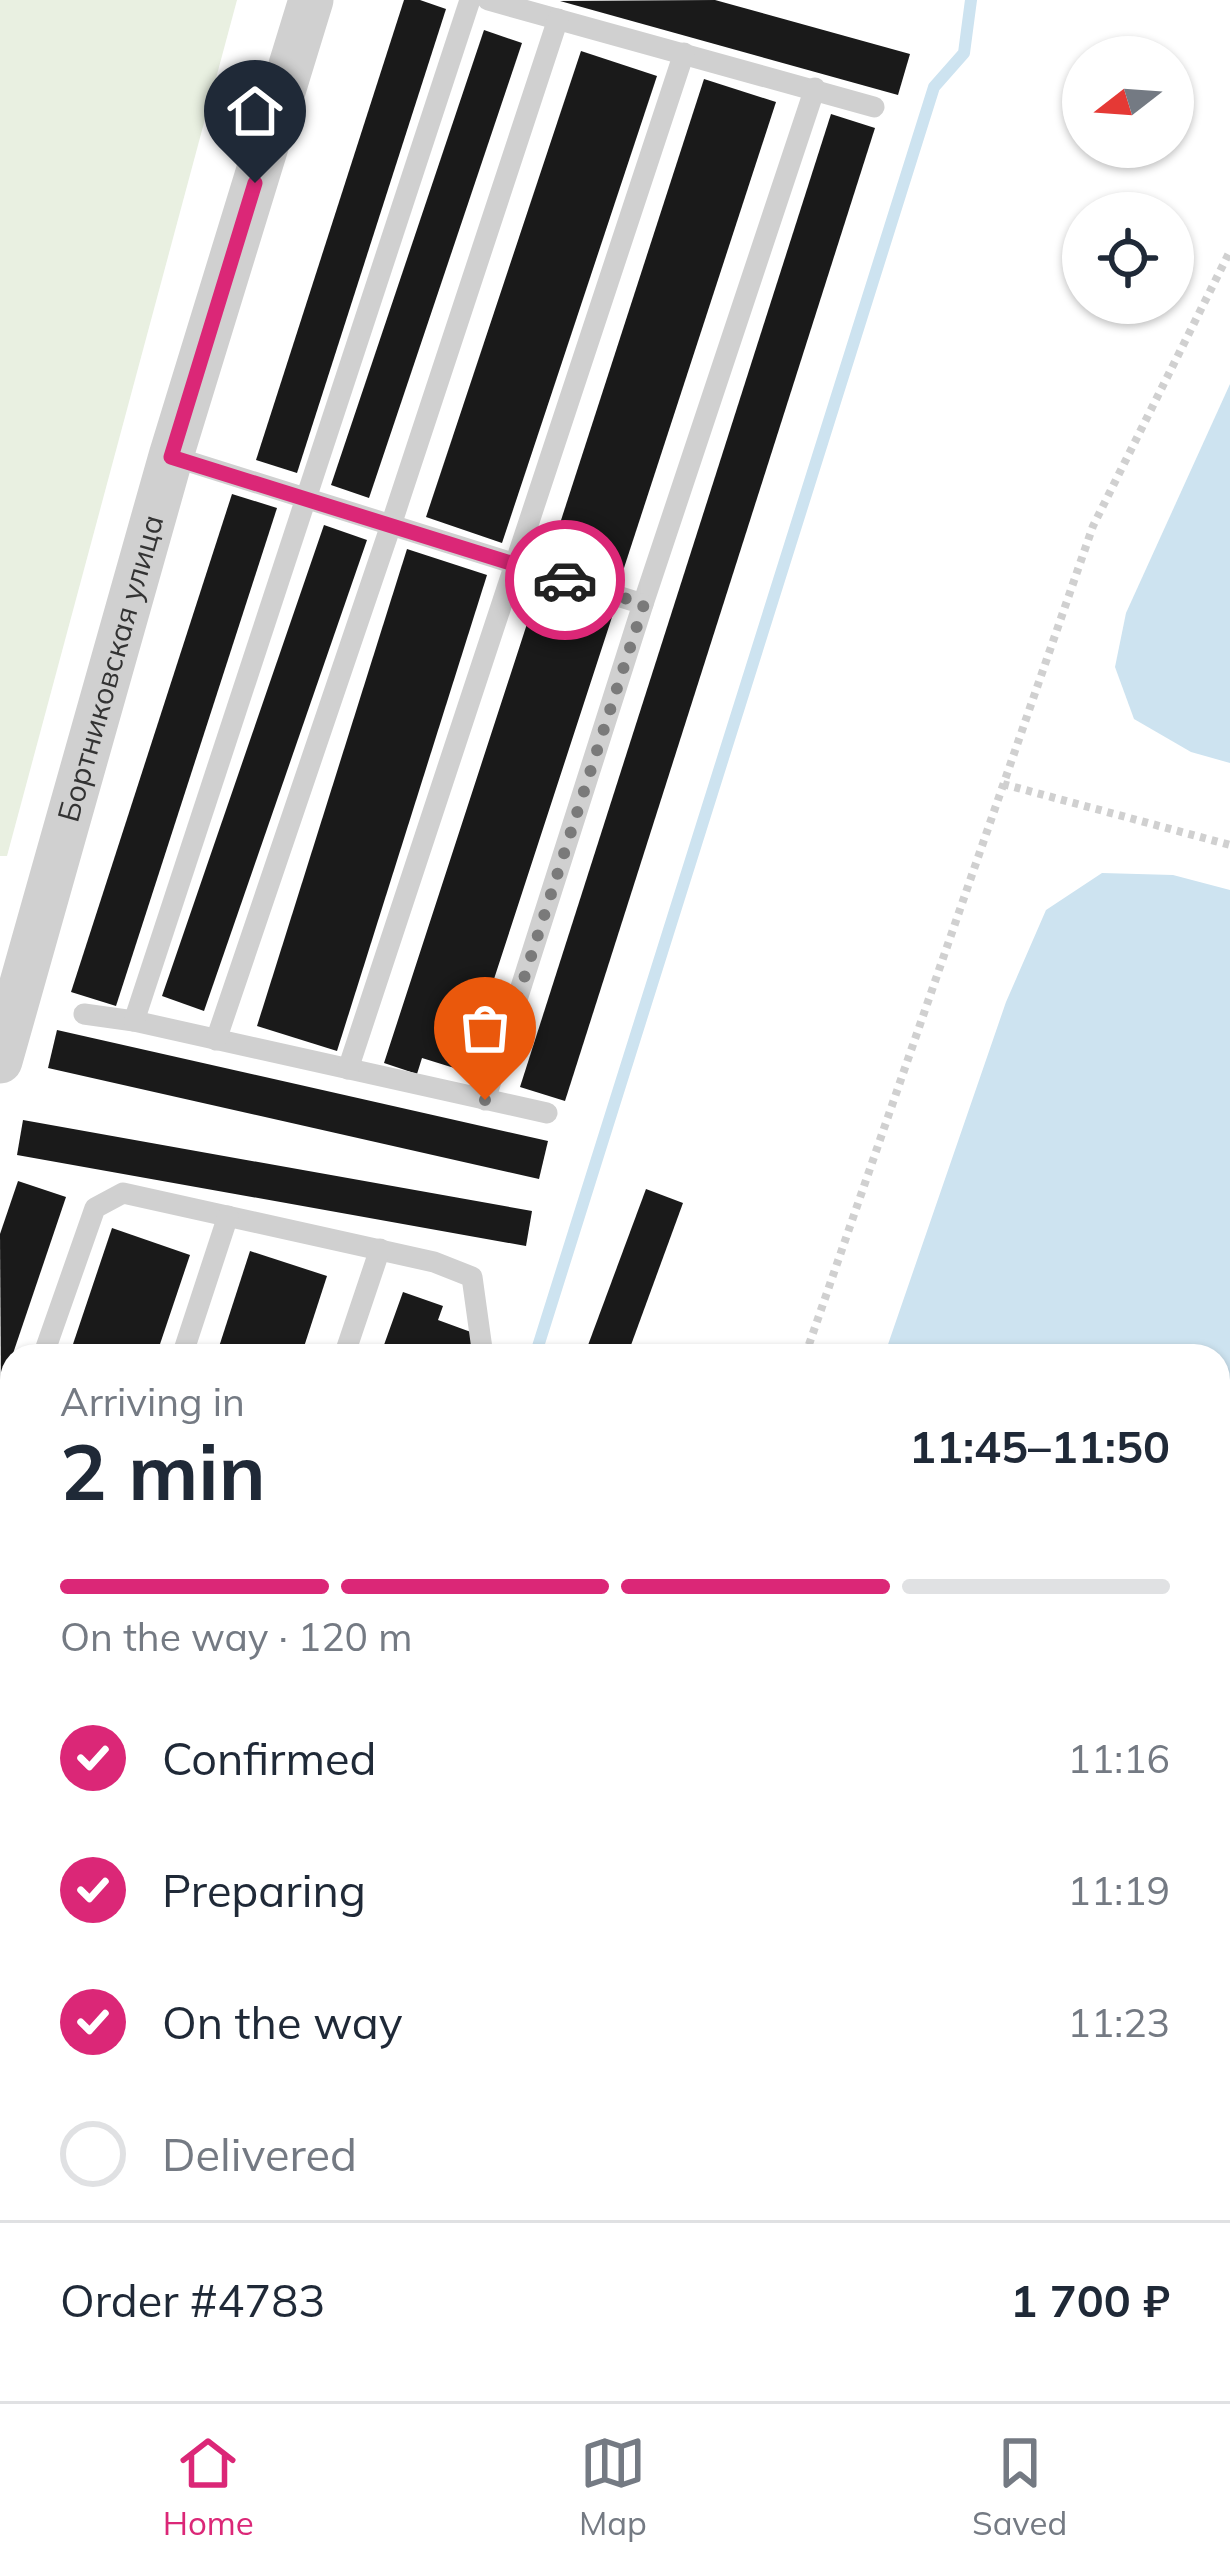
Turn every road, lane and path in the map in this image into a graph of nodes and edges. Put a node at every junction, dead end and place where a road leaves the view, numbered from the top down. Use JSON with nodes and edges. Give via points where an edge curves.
{"nodes":[{"id":1,"x":311,"y":0,"type":"edge"},
{"id":2,"x":470,"y":0,"type":"edge"},
{"id":3,"x":488,"y":0,"type":"edge"},
{"id":4,"x":558,"y":19,"type":"junction"},
{"id":5,"x":684,"y":53,"type":"junction"},
{"id":6,"x":815,"y":88,"type":"junction"},
{"id":7,"x":874,"y":107,"type":"dead end"},
{"id":8,"x":1230,"y":251,"type":"edge"},
{"id":9,"x":171,"y":457,"type":"junction"},
{"id":10,"x":304,"y":498,"type":"junction"},
{"id":11,"x":392,"y":525,"type":"junction"},
{"id":12,"x":516,"y":564,"type":"junction"},
{"id":13,"x":644,"y":604,"type":"junction"},
{"id":14,"x":1004,"y":784,"type":"junction"},
{"id":15,"x":1230,"y":845,"type":"edge"},
{"id":16,"x":84,"y":1014,"type":"dead end"},
{"id":17,"x":134,"y":1021,"type":"junction"},
{"id":18,"x":4,"y":1038,"type":"edge"},
{"id":19,"x":216,"y":1040,"type":"junction"},
{"id":20,"x":348,"y":1069,"type":"junction"},
{"id":21,"x":485,"y":1100,"type":"junction"},
{"id":22,"x":547,"y":1114,"type":"dead end"},
{"id":23,"x":228,"y":1216,"type":"junction"},
{"id":24,"x":380,"y":1250,"type":"junction"},
{"id":25,"x":47,"y":1344,"type":"edge"},
{"id":26,"x":186,"y":1344,"type":"edge"},
{"id":27,"x":348,"y":1344,"type":"edge"},
{"id":28,"x":481,"y":1344,"type":"edge"},
{"id":29,"x":810,"y":1344,"type":"edge"}],
"edges":[{"from":1,"to":9,"type":"street","name":"Бортниковская улица"},
{"from":2,"to":10,"type":"lane"},
{"from":3,"to":4,"type":"lane"},
{"from":4,"to":5,"type":"lane"},
{"from":4,"to":11,"type":"lane"},
{"from":5,"to":6,"type":"lane"},
{"from":5,"to":12,"type":"lane"},
{"from":6,"to":7,"type":"lane"},
{"from":6,"to":13,"type":"lane"},
{"from":8,"to":14,"type":"path","via":[[1093,526]]},
{"from":9,"to":10,"type":"lane"},
{"from":9,"to":18,"type":"street","name":"Бортниковская улица"},
{"from":10,"to":11,"type":"lane"},
{"from":10,"to":17,"type":"lane"},
{"from":11,"to":12,"type":"lane"},
{"from":11,"to":19,"type":"lane"},
{"from":12,"to":13,"type":"lane"},
{"from":12,"to":20,"type":"lane"},
{"from":13,"to":21,"type":"lane"},
{"from":14,"to":15,"type":"path"},
{"from":14,"to":29,"type":"path"},
{"from":16,"to":17,"type":"lane"},
{"from":17,"to":19,"type":"lane"},
{"from":19,"to":20,"type":"lane"},
{"from":20,"to":21,"type":"lane"},
{"from":21,"to":22,"type":"lane"},
{"from":23,"to":24,"type":"lane"},
{"from":23,"to":25,"type":"lane","via":[[123,1193],[95,1208]]},
{"from":23,"to":26,"type":"lane"},
{"from":24,"to":27,"type":"lane"},
{"from":24,"to":28,"type":"lane","via":[[472,1277]]}]}
